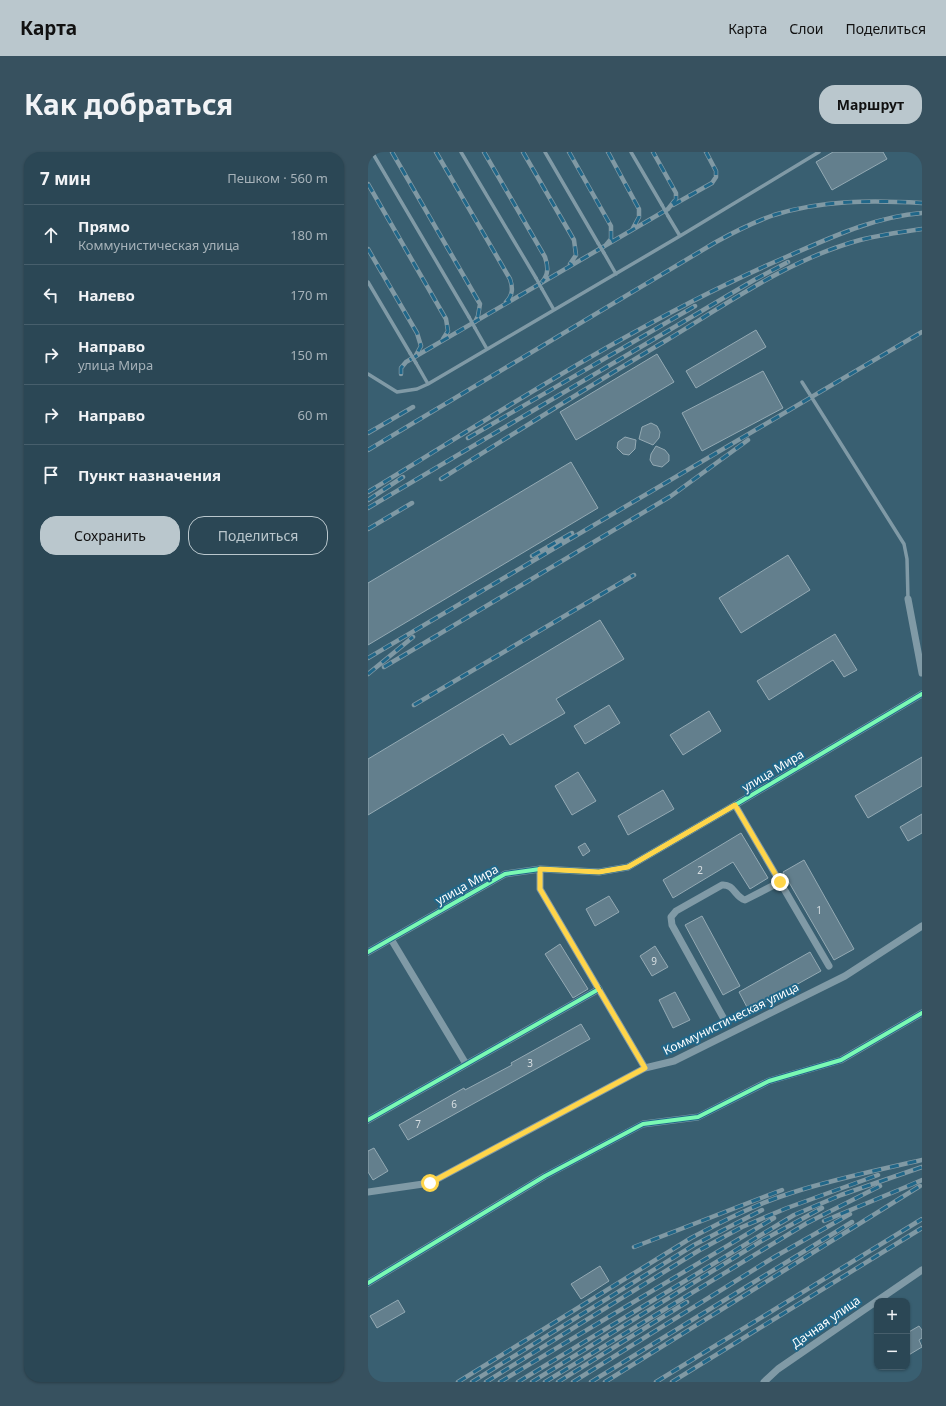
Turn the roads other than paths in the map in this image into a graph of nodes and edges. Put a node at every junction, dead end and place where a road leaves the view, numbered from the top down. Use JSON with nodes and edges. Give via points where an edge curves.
{"nodes":[{"id":1,"x":372,"y":152,"type":"edge"},
{"id":2,"x":462,"y":152,"type":"edge"},
{"id":3,"x":545,"y":152,"type":"edge"},
{"id":4,"x":631,"y":152,"type":"edge"},
{"id":5,"x":819,"y":152,"type":"edge"},
{"id":6,"x":680,"y":236,"type":"junction"},
{"id":7,"x":616,"y":274,"type":"junction"},
{"id":8,"x":368,"y":282,"type":"edge"},
{"id":9,"x":554,"y":310,"type":"junction"},
{"id":10,"x":488,"y":349,"type":"junction"},
{"id":11,"x":368,"y":374,"type":"edge"},
{"id":12,"x":802,"y":382,"type":"dead end"},
{"id":13,"x":428,"y":384,"type":"junction"},
{"id":14,"x":908,"y":599,"type":"joint"},
{"id":15,"x":922,"y":673,"type":"edge"},
{"id":16,"x":922,"y":694,"type":"edge"},
{"id":17,"x":735,"y":805,"type":"junction"},
{"id":18,"x":540,"y":869,"type":"junction"},
{"id":19,"x":780,"y":882,"type":"junction"},
{"id":20,"x":922,"y":926,"type":"edge"},
{"id":21,"x":391,"y":939,"type":"junction"},
{"id":22,"x":368,"y":952,"type":"edge"},
{"id":23,"x":829,"y":966,"type":"dead end"},
{"id":24,"x":598,"y":989,"type":"junction"},
{"id":25,"x":922,"y":1013,"type":"edge"},
{"id":26,"x":724,"y":1019,"type":"dead end"},
{"id":27,"x":466,"y":1064,"type":"junction"},
{"id":28,"x":645,"y":1068,"type":"junction"},
{"id":29,"x":368,"y":1120,"type":"edge"},
{"id":30,"x":368,"y":1192,"type":"edge"},
{"id":31,"x":922,"y":1270,"type":"edge"},
{"id":32,"x":368,"y":1283,"type":"edge"},
{"id":33,"x":764,"y":1382,"type":"edge"}],
"edges":[{"from":1,"to":10,"type":"lane","bridge":true},
{"from":2,"to":9,"type":"lane","bridge":true},
{"from":3,"to":7,"type":"lane","bridge":true},
{"from":4,"to":6,"type":"lane","bridge":true},
{"from":5,"to":6,"type":"lane"},
{"from":6,"to":7,"type":"lane"},
{"from":7,"to":9,"type":"lane"},
{"from":8,"to":13,"type":"lane","bridge":true},
{"from":9,"to":10,"type":"lane"},
{"from":10,"to":13,"type":"lane"},
{"from":11,"to":13,"type":"lane","via":[[397,392],[417,389]]},
{"from":12,"to":14,"type":"lane","via":[[904,544],[908,560]]},
{"from":14,"to":15,"type":"street"},
{"from":16,"to":17,"type":"street","name":"улица Мира"},
{"from":17,"to":18,"type":"street","name":"улица Мира","via":[[628,867],[599,872]]},
{"from":17,"to":19,"type":"street"},
{"from":18,"to":21,"type":"street","name":"улица Мира","via":[[505,874]]},
{"from":18,"to":24,"type":"street","via":[[540,889]]},
{"from":19,"to":23,"type":"street"},
{"from":19,"to":26,"type":"street","via":[[745,900],[740,898],[732,887],[722,885],[676,911],[671,917],[672,925]]},
{"from":20,"to":28,"type":"street","name":"Коммунистическая улица","via":[[845,976],[674,1061]]},
{"from":21,"to":22,"type":"street","name":"улица Мира"},
{"from":21,"to":27,"type":"street"},
{"from":24,"to":27,"type":"street"},
{"from":24,"to":28,"type":"street"},
{"from":25,"to":32,"type":"street","via":[[841,1060],[769,1081],[698,1117],[642,1124],[545,1176]]},
{"from":27,"to":29,"type":"street"},
{"from":28,"to":30,"type":"street","name":"Коммунистическая улица","via":[[430,1183]]},
{"from":31,"to":33,"type":"street","name":"Дачная улица","via":[[778,1369]]}]}
